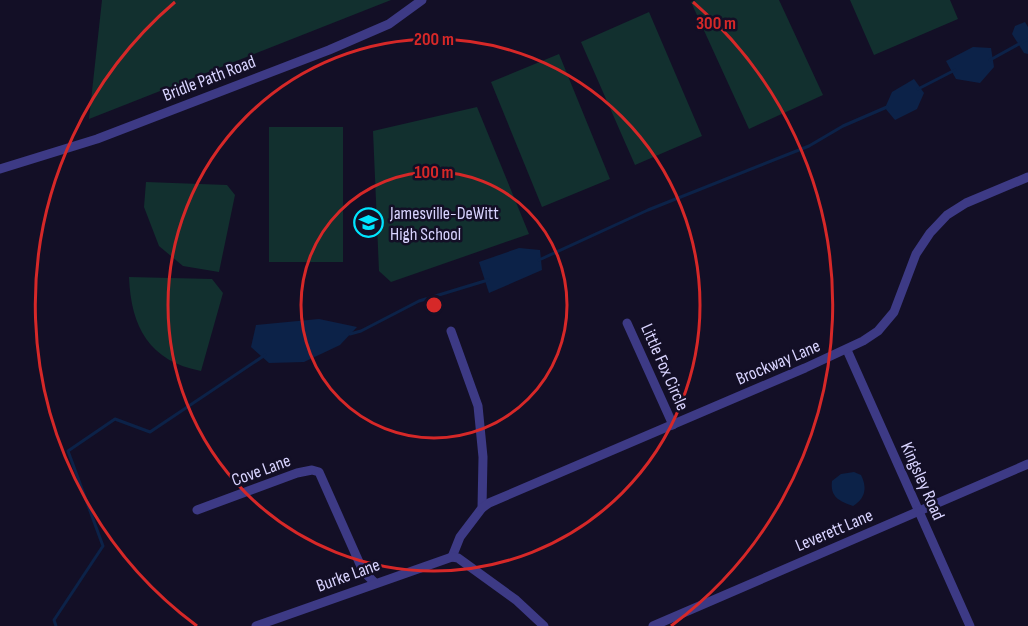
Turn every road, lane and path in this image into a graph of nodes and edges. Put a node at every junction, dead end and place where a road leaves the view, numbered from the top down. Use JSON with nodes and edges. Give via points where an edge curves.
{"nodes":[{"id":1,"x":422,"y":0,"type":"edge"},
{"id":2,"x":0,"y":169,"type":"edge"},
{"id":3,"x":1028,"y":177,"type":"edge"},
{"id":4,"x":627,"y":323,"type":"dead end"},
{"id":5,"x":451,"y":331,"type":"dead end"},
{"id":6,"x":847,"y":350,"type":"junction"},
{"id":7,"x":673,"y":425,"type":"junction"},
{"id":8,"x":1028,"y":464,"type":"edge"},
{"id":9,"x":482,"y":508,"type":"junction"},
{"id":10,"x":198,"y":510,"type":"dead end"},
{"id":11,"x":919,"y":512,"type":"junction"},
{"id":12,"x":452,"y":557,"type":"junction"},
{"id":13,"x":375,"y":583,"type":"junction"},
{"id":14,"x":256,"y":626,"type":"edge"},
{"id":15,"x":544,"y":626,"type":"edge"},
{"id":16,"x":653,"y":626,"type":"edge"},
{"id":17,"x":970,"y":626,"type":"edge"}],
"edges":[{"from":1,"to":2,"type":"street","name":"Bridle Path Road","via":[[389,24],[329,50],[98,139]]},
{"from":3,"to":6,"type":"street","name":"Brockway Lane","via":[[947,215],[916,254],[894,312],[878,330]]},
{"from":4,"to":7,"type":"street","name":"Little Fox Circle"},
{"from":5,"to":9,"type":"street","via":[[481,421]]},
{"from":6,"to":7,"type":"street","name":"Brockway Lane"},
{"from":6,"to":11,"type":"street","name":"Kingsley Road"},
{"from":7,"to":9,"type":"street","name":"Brockway Lane"},
{"from":8,"to":11,"type":"street","name":"Leverett Lane"},
{"from":9,"to":12,"type":"street","via":[[460,537]]},
{"from":10,"to":13,"type":"street","name":"Cove Lane","via":[[297,473],[319,472],[363,571]]},
{"from":11,"to":16,"type":"street","name":"Leverett Lane"},
{"from":11,"to":17,"type":"street","name":"Kingsley Road"},
{"from":12,"to":13,"type":"street","name":"Burke Lane"},
{"from":12,"to":15,"type":"street","via":[[516,600]]},
{"from":13,"to":14,"type":"street","name":"Burke Lane"}]}
